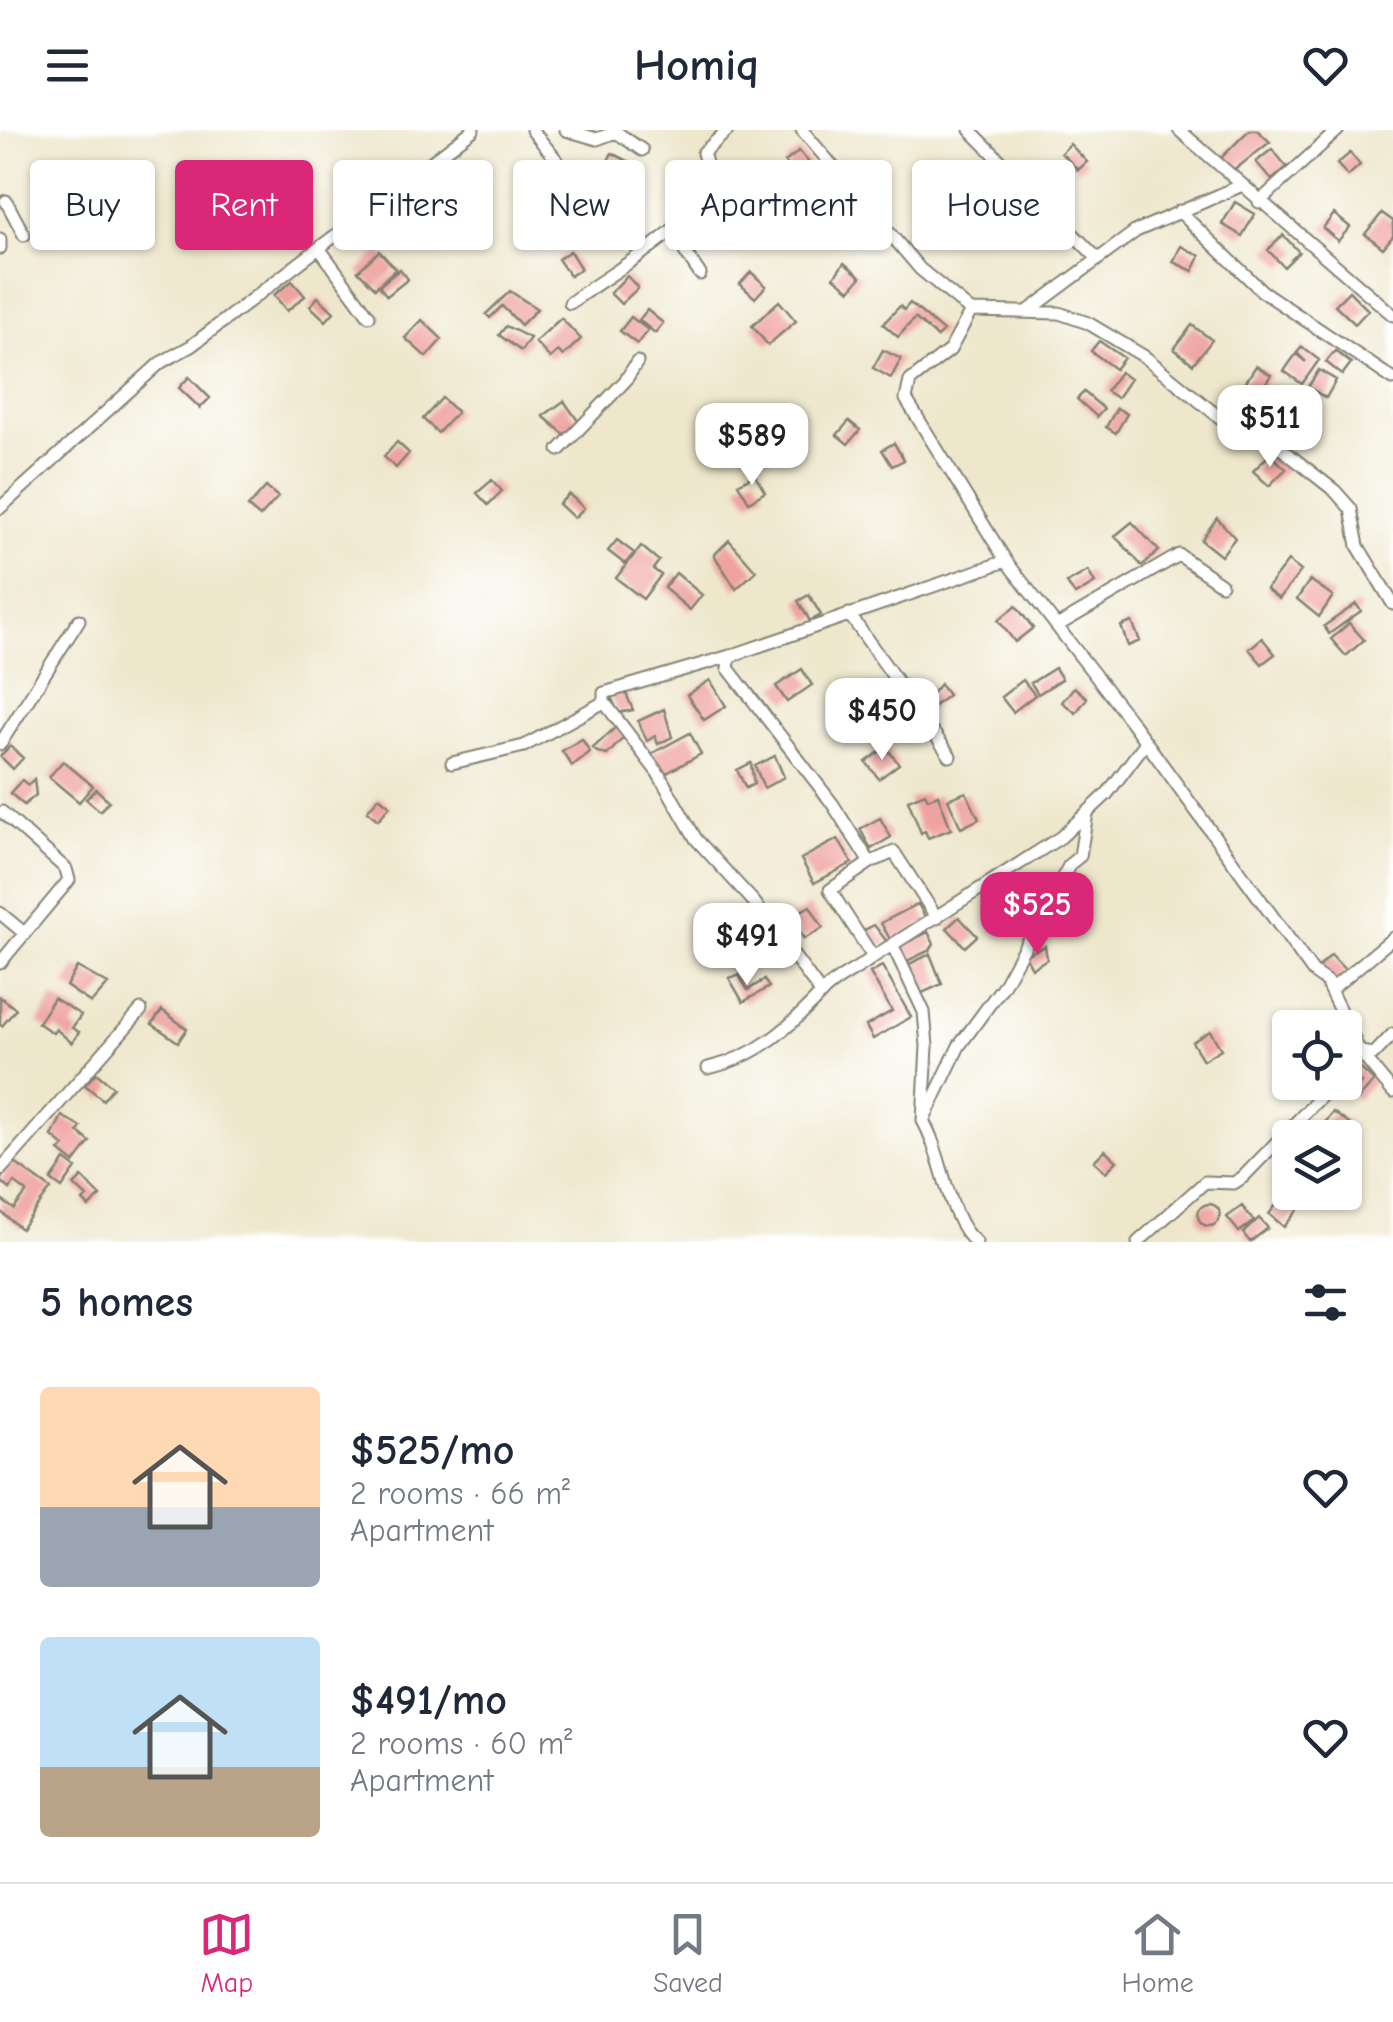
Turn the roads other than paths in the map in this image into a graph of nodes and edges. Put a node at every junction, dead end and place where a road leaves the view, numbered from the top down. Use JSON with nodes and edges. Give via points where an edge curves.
{"nodes":[{"id":1,"x":473,"y":130,"type":"edge"},
{"id":2,"x":532,"y":130,"type":"edge"},
{"id":3,"x":566,"y":130,"type":"edge"},
{"id":4,"x":728,"y":130,"type":"edge"},
{"id":5,"x":802,"y":130,"type":"edge"},
{"id":6,"x":970,"y":130,"type":"edge"},
{"id":7,"x":1179,"y":130,"type":"edge"},
{"id":8,"x":1338,"y":130,"type":"edge"},
{"id":9,"x":642,"y":150,"type":"dead end"},
{"id":10,"x":556,"y":160,"type":"edge"},
{"id":11,"x":705,"y":160,"type":"edge"},
{"id":12,"x":1240,"y":186,"type":"junction"},
{"id":13,"x":6,"y":201,"type":"dead end"},
{"id":14,"x":1259,"y":202,"type":"junction"},
{"id":15,"x":1178,"y":211,"type":"junction"},
{"id":16,"x":665,"y":233,"type":"edge"},
{"id":17,"x":24,"y":236,"type":"dead end"},
{"id":18,"x":0,"y":239,"type":"edge"},
{"id":19,"x":0,"y":248,"type":"edge"},
{"id":20,"x":319,"y":248,"type":"junction"},
{"id":21,"x":684,"y":250,"type":"edge"},
{"id":22,"x":1098,"y":259,"type":"junction"},
{"id":23,"x":700,"y":274,"type":"dead end"},
{"id":24,"x":570,"y":303,"type":"dead end"},
{"id":25,"x":971,"y":311,"type":"junction"},
{"id":26,"x":1027,"y":312,"type":"junction"},
{"id":27,"x":1393,"y":315,"type":"edge"},
{"id":28,"x":370,"y":316,"type":"dead end"},
{"id":29,"x":637,"y":362,"type":"dead end"},
{"id":30,"x":1393,"y":379,"type":"edge"},
{"id":31,"x":558,"y":450,"type":"dead end"},
{"id":32,"x":0,"y":508,"type":"edge"},
{"id":33,"x":1006,"y":560,"type":"junction"},
{"id":34,"x":1221,"y":584,"type":"dead end"},
{"id":35,"x":1393,"y":604,"type":"edge"},
{"id":36,"x":849,"y":614,"type":"junction"},
{"id":37,"x":79,"y":620,"type":"dead end"},
{"id":38,"x":1057,"y":626,"type":"junction"},
{"id":39,"x":730,"y":656,"type":"junction"},
{"id":40,"x":604,"y":702,"type":"junction"},
{"id":41,"x":1146,"y":742,"type":"junction"},
{"id":42,"x":0,"y":744,"type":"edge"},
{"id":43,"x":950,"y":756,"type":"dead end"},
{"id":44,"x":452,"y":763,"type":"dead end"},
{"id":45,"x":2,"y":812,"type":"edge"},
{"id":46,"x":1087,"y":814,"type":"junction"},
{"id":47,"x":869,"y":864,"type":"junction"},
{"id":48,"x":0,"y":913,"type":"edge"},
{"id":49,"x":937,"y":918,"type":"junction"},
{"id":50,"x":23,"y":932,"type":"junction"},
{"id":51,"x":1393,"y":938,"type":"edge"},
{"id":52,"x":892,"y":946,"type":"junction"},
{"id":53,"x":873,"y":957,"type":"junction"},
{"id":54,"x":0,"y":962,"type":"edge"},
{"id":55,"x":1328,"y":986,"type":"junction"},
{"id":56,"x":821,"y":993,"type":"junction"},
{"id":57,"x":140,"y":1010,"type":"dead end"},
{"id":58,"x":1340,"y":1010,"type":"edge"},
{"id":59,"x":1393,"y":1034,"type":"edge"},
{"id":60,"x":1362,"y":1052,"type":"edge"},
{"id":61,"x":1362,"y":1054,"type":"edge"},
{"id":62,"x":708,"y":1068,"type":"dead end"},
{"id":63,"x":1393,"y":1092,"type":"edge"},
{"id":64,"x":1319,"y":1100,"type":"edge"},
{"id":65,"x":922,"y":1121,"type":"junction"},
{"id":66,"x":0,"y":1170,"type":"edge"},
{"id":67,"x":976,"y":1242,"type":"edge"},
{"id":68,"x":1138,"y":1242,"type":"edge"}],
"edges":[{"from":1,"to":20,"type":"street"},
{"from":2,"to":10,"type":"street"},
{"from":3,"to":9,"type":"street","via":[[597,140],[616,132]]},
{"from":4,"to":11,"type":"street","via":[[703,153]]},
{"from":5,"to":25,"type":"street","via":[[920,269]]},
{"from":6,"to":22,"type":"street"},
{"from":7,"to":12,"type":"street"},
{"from":8,"to":14,"type":"street"},
{"from":12,"to":14,"type":"street"},
{"from":12,"to":15,"type":"street"},
{"from":13,"to":17,"type":"street"},
{"from":14,"to":27,"type":"street"},
{"from":15,"to":22,"type":"street"},
{"from":15,"to":30,"type":"street","via":[[1262,291]]},
{"from":16,"to":24,"type":"street"},
{"from":18,"to":19,"type":"street"},
{"from":20,"to":28,"type":"street"},
{"from":20,"to":32,"type":"street","via":[[160,363]]},
{"from":21,"to":23,"type":"street"},
{"from":22,"to":26,"type":"street"},
{"from":25,"to":26,"type":"street"},
{"from":25,"to":33,"type":"street","via":[[950,350],[910,382],[906,400]]},
{"from":26,"to":35,"type":"street","via":[[1088,323],[1145,357],[1219,417],[1268,438],[1335,491],[1351,508],[1358,546]]},
{"from":29,"to":31,"type":"street"},
{"from":33,"to":36,"type":"street"},
{"from":33,"to":38,"type":"street"},
{"from":34,"to":38,"type":"street","via":[[1180,555]]},
{"from":36,"to":39,"type":"street"},
{"from":36,"to":43,"type":"street"},
{"from":37,"to":42,"type":"street"},
{"from":38,"to":41,"type":"street"},
{"from":39,"to":40,"type":"street","via":[[622,684],[604,693]]},
{"from":39,"to":47,"type":"street","via":[[728,668],[832,803]]},
{"from":40,"to":44,"type":"street","via":[[524,746]]},
{"from":40,"to":56,"type":"street","via":[[658,772],[696,838]]},
{"from":41,"to":46,"type":"street"},
{"from":41,"to":55,"type":"street"},
{"from":45,"to":50,"type":"street","via":[[68,875],[67,885]]},
{"from":46,"to":49,"type":"street"},
{"from":46,"to":65,"type":"street","via":[[1080,856],[959,1046]]},
{"from":47,"to":49,"type":"street","via":[[894,852]]},
{"from":47,"to":53,"type":"street","via":[[830,890]]},
{"from":48,"to":50,"type":"street"},
{"from":49,"to":52,"type":"street"},
{"from":50,"to":54,"type":"street"},
{"from":51,"to":55,"type":"street"},
{"from":52,"to":53,"type":"street"},
{"from":52,"to":65,"type":"street","via":[[924,1012]]},
{"from":53,"to":56,"type":"street"},
{"from":55,"to":58,"type":"street"},
{"from":56,"to":62,"type":"street","via":[[770,1043]]},
{"from":57,"to":66,"type":"street"},
{"from":59,"to":60,"type":"street","via":[[1374,1054]]},
{"from":61,"to":63,"type":"street"},
{"from":64,"to":68,"type":"street","via":[[1243,1178],[1205,1182]]},
{"from":65,"to":67,"type":"street","via":[[937,1144],[962,1232]]}]}
